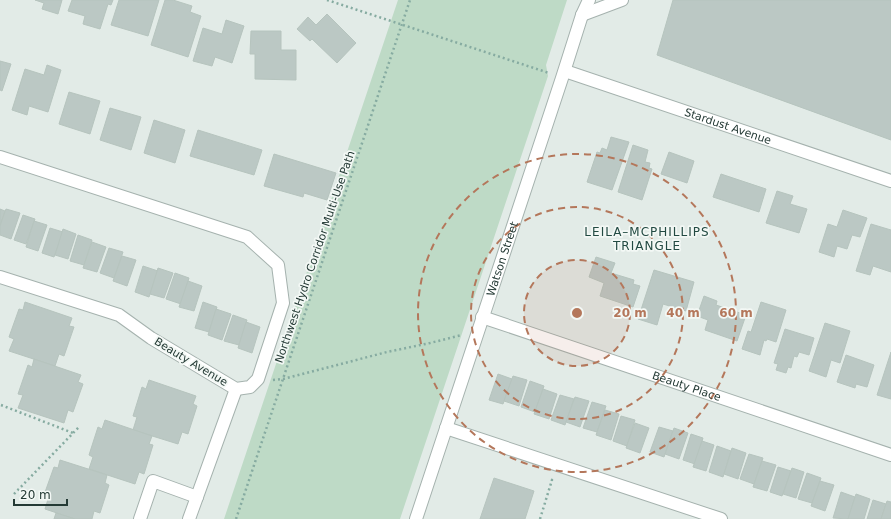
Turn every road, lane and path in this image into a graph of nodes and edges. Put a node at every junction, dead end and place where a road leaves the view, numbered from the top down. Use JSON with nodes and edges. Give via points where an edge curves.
{"nodes":[{"id":1,"x":327,"y":0,"type":"edge"},
{"id":2,"x":410,"y":0,"type":"edge"},
{"id":3,"x":589,"y":0,"type":"edge"},
{"id":4,"x":622,"y":0,"type":"edge"},
{"id":5,"x":582,"y":15,"type":"junction"},
{"id":6,"x":402,"y":25,"type":"junction"},
{"id":7,"x":564,"y":74,"type":"junction"},
{"id":8,"x":0,"y":157,"type":"edge"},
{"id":9,"x":891,"y":181,"type":"edge"},
{"id":10,"x":0,"y":277,"type":"edge"},
{"id":11,"x":482,"y":317,"type":"junction"},
{"id":12,"x":478,"y":331,"type":"junction"},
{"id":13,"x":258,"y":379,"type":"junction"},
{"id":14,"x":283,"y":379,"type":"junction"},
{"id":15,"x":236,"y":389,"type":"junction"},
{"id":16,"x":1,"y":405,"type":"dead end"},
{"id":17,"x":79,"y":427,"type":"dead end"},
{"id":18,"x":446,"y":428,"type":"junction"},
{"id":19,"x":73,"y":433,"type":"junction"},
{"id":20,"x":891,"y":455,"type":"edge"},
{"id":21,"x":545,"y":478,"type":"dead end"},
{"id":22,"x":14,"y":494,"type":"dead end"},
{"id":23,"x":197,"y":497,"type":"junction"},
{"id":24,"x":140,"y":519,"type":"edge"},
{"id":25,"x":189,"y":519,"type":"edge"},
{"id":26,"x":236,"y":519,"type":"edge"},
{"id":27,"x":416,"y":519,"type":"edge"},
{"id":28,"x":540,"y":519,"type":"edge"},
{"id":29,"x":721,"y":519,"type":"edge"}],
"edges":[{"from":1,"to":6,"type":"path"},
{"from":2,"to":6,"type":"path","name":"Northwest Hydro Corridor Multi-Use Path"},
{"from":3,"to":5,"type":"street","name":"Watson Street"},
{"from":4,"to":5,"type":"street"},
{"from":5,"to":7,"type":"street","name":"Watson Street"},
{"from":6,"to":7,"type":"path"},
{"from":6,"to":14,"type":"path","name":"Northwest Hydro Corridor Multi-Use Path"},
{"from":7,"to":9,"type":"street","name":"Stardust Avenue"},
{"from":7,"to":11,"type":"street","name":"Watson Street"},
{"from":8,"to":13,"type":"street","via":[[247,237],[278,265],[283,303]]},
{"from":10,"to":15,"type":"street","name":"Beauty Avenue","via":[[119,315],[151,338]]},
{"from":11,"to":12,"type":"street","name":"Watson Street"},
{"from":11,"to":20,"type":"street","name":"Beauty Place"},
{"from":12,"to":14,"type":"path"},
{"from":12,"to":18,"type":"street","name":"Watson Street"},
{"from":13,"to":14,"type":"path"},
{"from":13,"to":15,"type":"street","name":"Beauty Avenue","via":[[250,387]]},
{"from":14,"to":26,"type":"path","name":"Northwest Hydro Corridor Multi-Use Path"},
{"from":15,"to":23,"type":"street"},
{"from":16,"to":19,"type":"path"},
{"from":17,"to":19,"type":"path"},
{"from":18,"to":27,"type":"street","name":"Watson Street"},
{"from":18,"to":29,"type":"street"},
{"from":19,"to":22,"type":"path"},
{"from":21,"to":28,"type":"path","via":[[552,480]]},
{"from":23,"to":24,"type":"street","via":[[154,481]]},
{"from":23,"to":25,"type":"street"}]}
